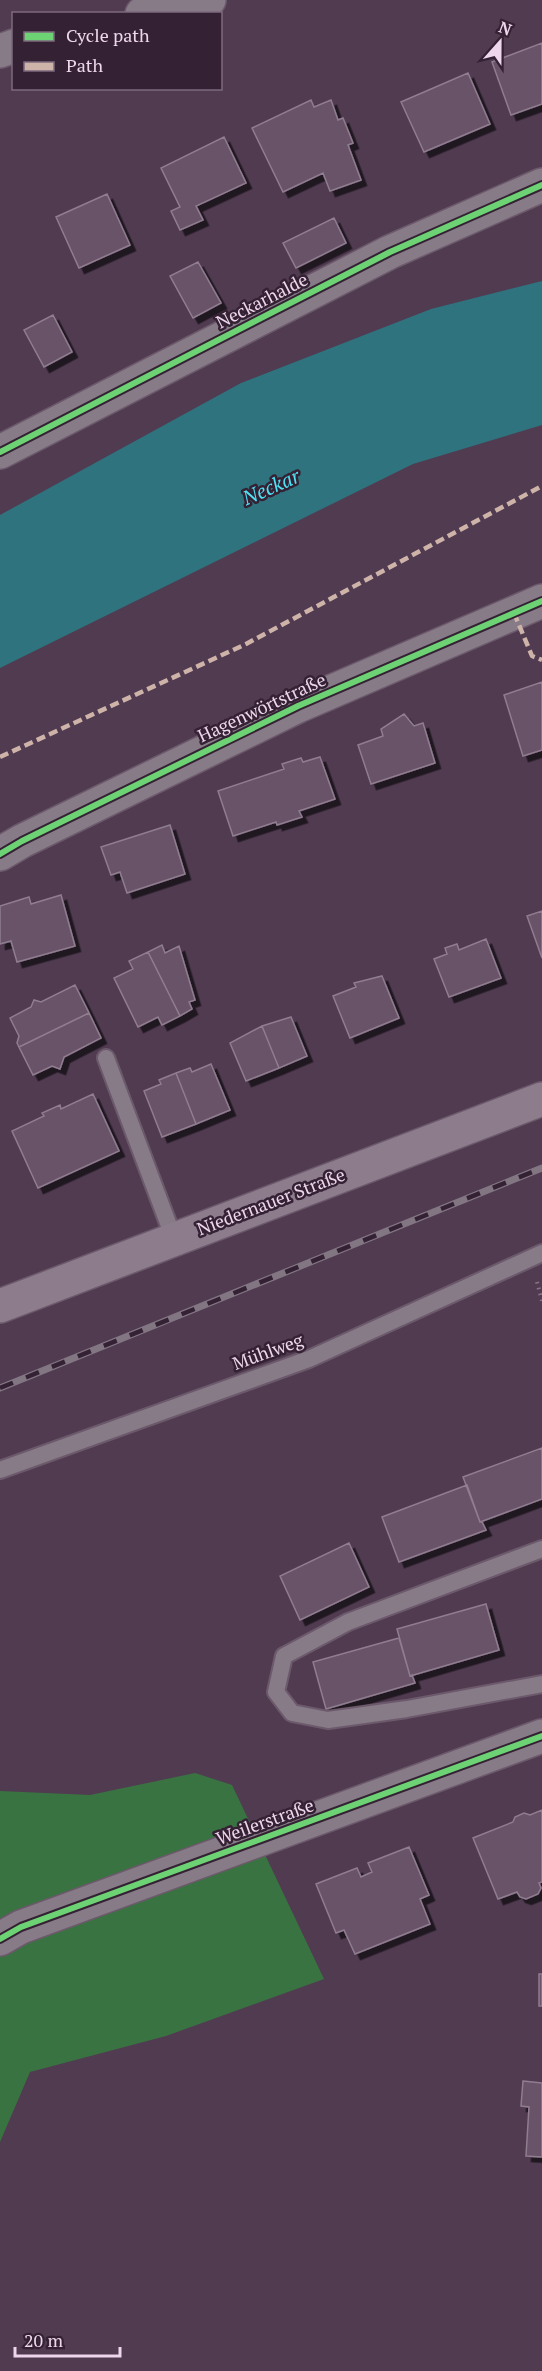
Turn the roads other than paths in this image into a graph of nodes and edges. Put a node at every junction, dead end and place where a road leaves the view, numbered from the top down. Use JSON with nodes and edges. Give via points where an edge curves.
{"nodes":[{"id":1,"x":209,"y":0,"type":"edge"},
{"id":2,"x":152,"y":12,"type":"edge"},
{"id":3,"x":542,"y":185,"type":"edge"},
{"id":4,"x":0,"y":452,"type":"edge"},
{"id":5,"x":542,"y":601,"type":"edge"},
{"id":6,"x":0,"y":854,"type":"edge"},
{"id":7,"x":106,"y":1058,"type":"dead end"},
{"id":8,"x":542,"y":1099,"type":"edge"},
{"id":9,"x":174,"y":1239,"type":"junction"},
{"id":10,"x":542,"y":1253,"type":"edge"},
{"id":11,"x":0,"y":1305,"type":"edge"},
{"id":12,"x":0,"y":1470,"type":"edge"},
{"id":13,"x":542,"y":1549,"type":"edge"},
{"id":14,"x":542,"y":1684,"type":"edge"},
{"id":15,"x":542,"y":1736,"type":"edge"},
{"id":16,"x":0,"y":1939,"type":"edge"}],
"edges":[{"from":1,"to":2,"type":"street"},
{"from":3,"to":4,"type":"street","name":"Neckarhalde","via":[[390,252]]},
{"from":5,"to":6,"type":"street","name":"Hagenwörtstraße","via":[[298,706]]},
{"from":7,"to":9,"type":"lane"},
{"from":8,"to":9,"type":"main road","name":"Niedernauer Straße"},
{"from":9,"to":11,"type":"main road","name":"Niedernauer Straße"},
{"from":10,"to":12,"type":"lane","name":"Mühlweg","via":[[309,1359]]},
{"from":13,"to":14,"type":"lane","via":[[348,1622],[293,1651],[284,1656],[276,1692],[292,1713],[328,1719]]},
{"from":15,"to":16,"type":"street","name":"Weilerstraße","via":[[21,1927]]}]}
